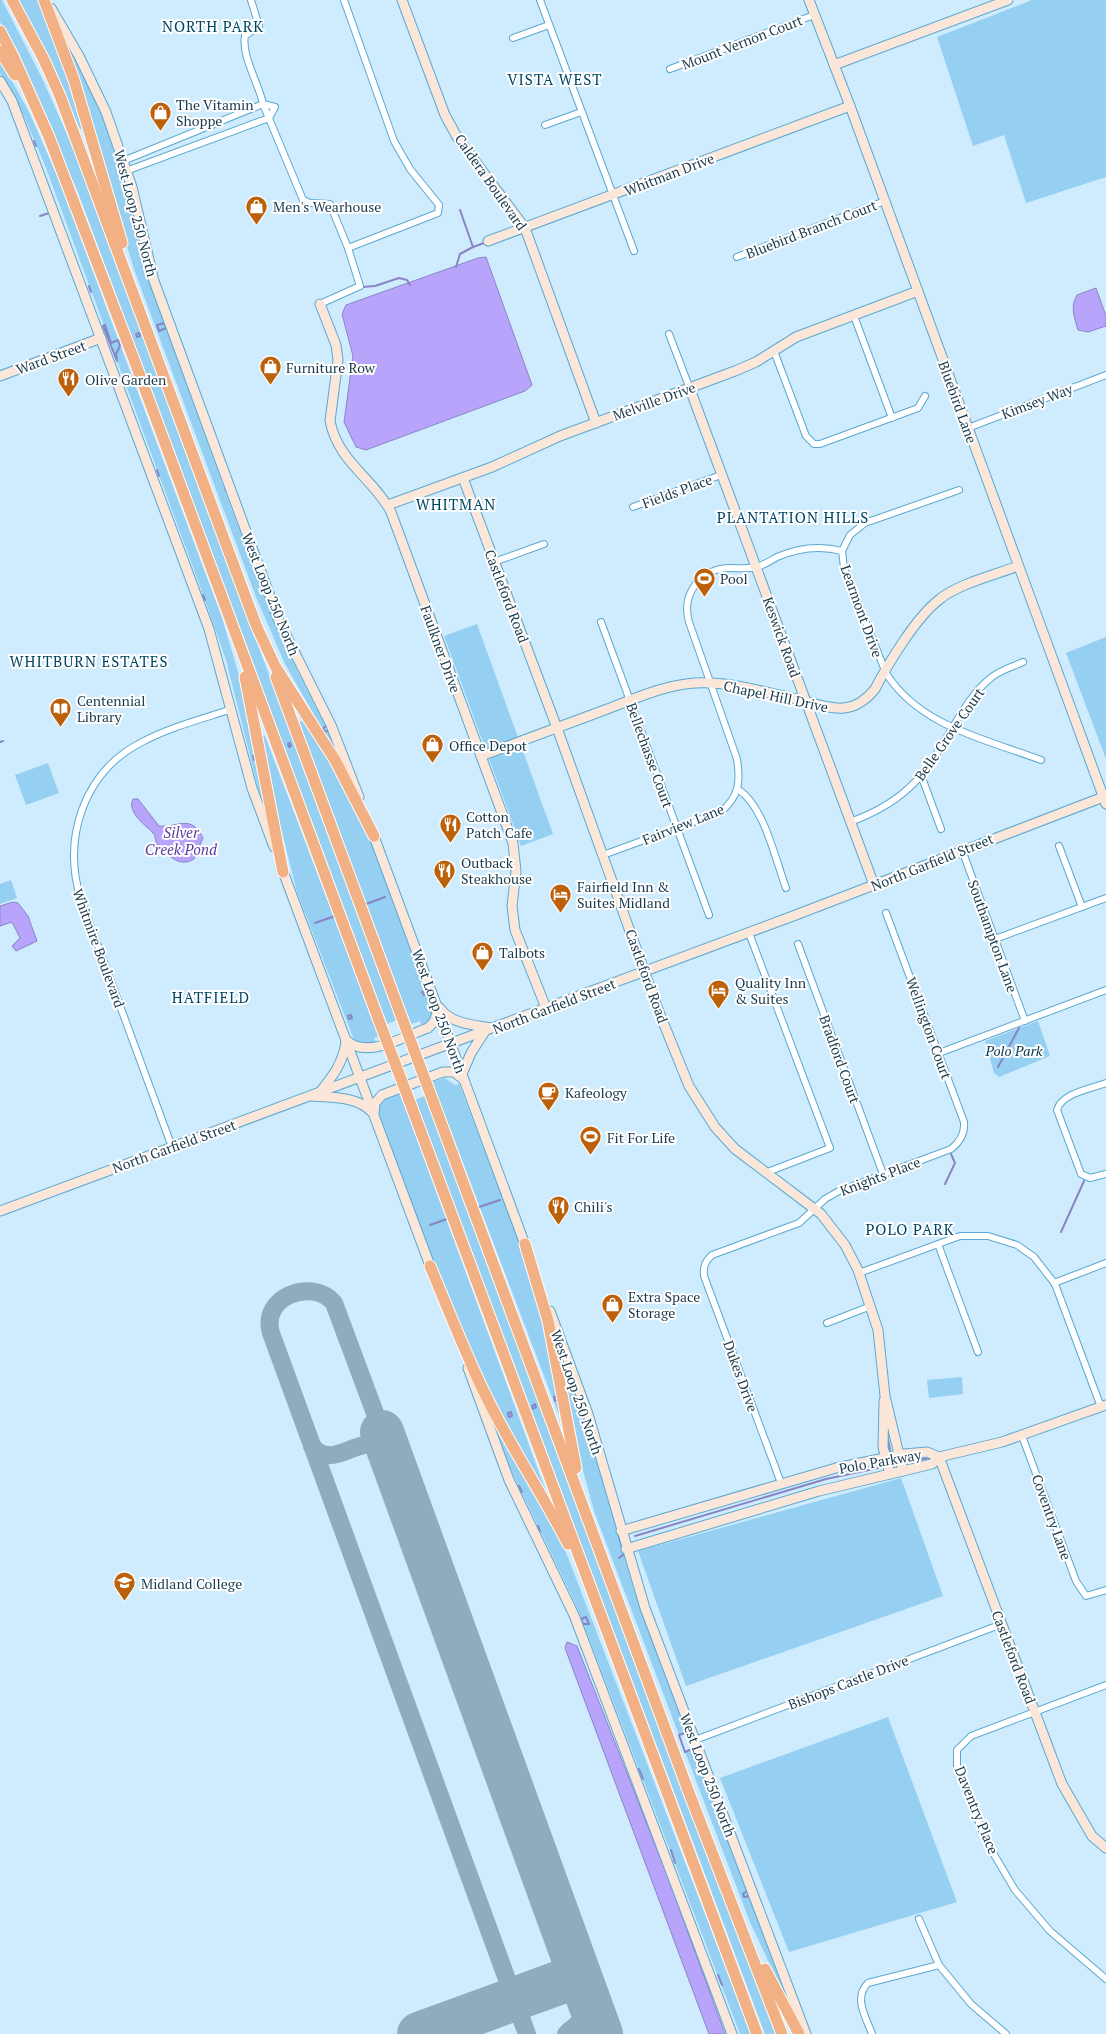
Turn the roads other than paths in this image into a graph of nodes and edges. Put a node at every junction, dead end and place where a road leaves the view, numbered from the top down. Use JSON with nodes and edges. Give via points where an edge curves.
{"nodes":[{"id":1,"x":12,"y":0,"type":"edge"},
{"id":2,"x":45,"y":0,"type":"edge"},
{"id":3,"x":251,"y":0,"type":"edge"},
{"id":4,"x":344,"y":0,"type":"edge"},
{"id":5,"x":402,"y":0,"type":"edge"},
{"id":6,"x":540,"y":0,"type":"edge"},
{"id":7,"x":808,"y":0,"type":"edge"},
{"id":8,"x":1008,"y":0,"type":"edge"},
{"id":9,"x":814,"y":15,"type":"junction"},
{"id":10,"x":549,"y":25,"type":"junction"},
{"id":11,"x":0,"y":31,"type":"edge"},
{"id":12,"x":513,"y":38,"type":"dead end"},
{"id":13,"x":0,"y":52,"type":"edge"},
{"id":14,"x":834,"y":65,"type":"junction"},
{"id":15,"x":670,"y":69,"type":"dead end"},
{"id":16,"x":0,"y":81,"type":"edge"},
{"id":17,"x":29,"y":96,"type":"junction"},
{"id":18,"x":263,"y":104,"type":"junction"},
{"id":19,"x":850,"y":106,"type":"junction"},
{"id":20,"x":581,"y":112,"type":"junction"},
{"id":21,"x":269,"y":118,"type":"junction"},
{"id":22,"x":545,"y":125,"type":"dead end"},
{"id":23,"x":122,"y":161,"type":"junction"},
{"id":24,"x":126,"y":171,"type":"junction"},
{"id":25,"x":614,"y":196,"type":"junction"},
{"id":26,"x":885,"y":201,"type":"junction"},
{"id":27,"x":525,"y":228,"type":"junction"},
{"id":28,"x":488,"y":241,"type":"dead end"},
{"id":29,"x":348,"y":248,"type":"junction"},
{"id":30,"x":634,"y":250,"type":"dead end"},
{"id":31,"x":737,"y":257,"type":"dead end"},
{"id":32,"x":918,"y":291,"type":"junction"},
{"id":33,"x":320,"y":304,"type":"joint"},
{"id":34,"x":137,"y":305,"type":"junction"},
{"id":35,"x":854,"y":316,"type":"junction"},
{"id":36,"x":669,"y":334,"type":"dead end"},
{"id":37,"x":102,"y":338,"type":"junction"},
{"id":38,"x":774,"y":351,"type":"junction"},
{"id":39,"x":1106,"y":375,"type":"edge"},
{"id":40,"x":0,"y":376,"type":"edge"},
{"id":41,"x":690,"y":389,"type":"junction"},
{"id":42,"x":924,"y":396,"type":"dead end"},
{"id":43,"x":892,"y":418,"type":"junction"},
{"id":44,"x":596,"y":423,"type":"junction"},
{"id":45,"x":968,"y":428,"type":"junction"},
{"id":46,"x":721,"y":474,"type":"junction"},
{"id":47,"x":463,"y":478,"type":"junction"},
{"id":48,"x":959,"y":490,"type":"dead end"},
{"id":49,"x":388,"y":505,"type":"junction"},
{"id":50,"x":633,"y":507,"type":"dead end"},
{"id":51,"x":544,"y":544,"type":"dead end"},
{"id":52,"x":842,"y":551,"type":"junction"},
{"id":53,"x":494,"y":562,"type":"junction"},
{"id":54,"x":1018,"y":566,"type":"junction"},
{"id":55,"x":756,"y":567,"type":"junction"},
{"id":56,"x":222,"y":598,"type":"junction"},
{"id":57,"x":601,"y":622,"type":"dead end"},
{"id":58,"x":260,"y":634,"type":"junction"},
{"id":59,"x":1023,"y":662,"type":"dead end"},
{"id":60,"x":886,"y":673,"type":"junction"},
{"id":61,"x":711,"y":683,"type":"junction"},
{"id":62,"x":630,"y":700,"type":"junction"},
{"id":63,"x":806,"y":701,"type":"junction"},
{"id":64,"x":232,"y":708,"type":"junction"},
{"id":65,"x":557,"y":728,"type":"junction"},
{"id":66,"x":954,"y":728,"type":"junction"},
{"id":67,"x":481,"y":756,"type":"junction"},
{"id":68,"x":1041,"y":760,"type":"dead end"},
{"id":69,"x":921,"y":775,"type":"junction"},
{"id":70,"x":738,"y":790,"type":"junction"},
{"id":71,"x":1105,"y":799,"type":"edge"},
{"id":72,"x":850,"y":822,"type":"junction"},
{"id":73,"x":677,"y":828,"type":"junction"},
{"id":74,"x":941,"y":829,"type":"dead end"},
{"id":75,"x":374,"y":836,"type":"junction"},
{"id":76,"x":1059,"y":846,"type":"dead end"},
{"id":77,"x":962,"y":850,"type":"junction"},
{"id":78,"x":603,"y":855,"type":"junction"},
{"id":79,"x":283,"y":872,"type":"junction"},
{"id":80,"x":874,"y":885,"type":"junction"},
{"id":81,"x":786,"y":888,"type":"dead end"},
{"id":82,"x":1106,"y":898,"type":"edge"},
{"id":83,"x":1082,"y":907,"type":"junction"},
{"id":84,"x":886,"y":913,"type":"dead end"},
{"id":85,"x":710,"y":915,"type":"dead end"},
{"id":86,"x":749,"y":933,"type":"junction"},
{"id":87,"x":995,"y":939,"type":"junction"},
{"id":88,"x":798,"y":944,"type":"dead end"},
{"id":89,"x":646,"y":971,"type":"junction"},
{"id":90,"x":1106,"y":990,"type":"edge"},
{"id":91,"x":437,"y":1005,"type":"junction"},
{"id":92,"x":546,"y":1008,"type":"junction"},
{"id":93,"x":1025,"y":1021,"type":"junction"},
{"id":94,"x":490,"y":1030,"type":"junction"},
{"id":95,"x":346,"y":1040,"type":"junction"},
{"id":96,"x":451,"y":1044,"type":"junction"},
{"id":97,"x":938,"y":1053,"type":"junction"},
{"id":98,"x":360,"y":1078,"type":"junction"},
{"id":99,"x":464,"y":1078,"type":"junction"},
{"id":100,"x":1106,"y":1083,"type":"edge"},
{"id":101,"x":320,"y":1092,"type":"junction"},
{"id":102,"x":308,"y":1096,"type":"junction"},
{"id":103,"x":374,"y":1114,"type":"junction"},
{"id":104,"x":958,"y":1144,"type":"joint"},
{"id":105,"x":172,"y":1147,"type":"junction"},
{"id":106,"x":765,"y":1173,"type":"junction"},
{"id":107,"x":883,"y":1174,"type":"junction"},
{"id":108,"x":1106,"y":1174,"type":"edge"},
{"id":109,"x":1,"y":1209,"type":"edge"},
{"id":110,"x":815,"y":1209,"type":"junction"},
{"id":111,"x":525,"y":1244,"type":"junction"},
{"id":112,"x":938,"y":1244,"type":"junction"},
{"id":113,"x":1106,"y":1263,"type":"edge"},
{"id":114,"x":430,"y":1266,"type":"junction"},
{"id":115,"x":703,"y":1268,"type":"joint"},
{"id":116,"x":859,"y":1272,"type":"junction"},
{"id":117,"x":1054,"y":1283,"type":"junction"},
{"id":118,"x":871,"y":1306,"type":"junction"},
{"id":119,"x":827,"y":1323,"type":"dead end"},
{"id":120,"x":978,"y":1352,"type":"dead end"},
{"id":121,"x":885,"y":1396,"type":"junction"},
{"id":122,"x":1103,"y":1406,"type":"edge"},
{"id":123,"x":1022,"y":1436,"type":"junction"},
{"id":124,"x":899,"y":1454,"type":"junction"},
{"id":125,"x":886,"y":1457,"type":"junction"},
{"id":126,"x":939,"y":1457,"type":"junction"},
{"id":127,"x":903,"y":1471,"type":"junction"},
{"id":128,"x":890,"y":1474,"type":"junction"},
{"id":129,"x":781,"y":1483,"type":"junction"},
{"id":130,"x":589,"y":1521,"type":"junction"},
{"id":131,"x":621,"y":1531,"type":"junction"},
{"id":132,"x":626,"y":1549,"type":"junction"},
{"id":133,"x":587,"y":1577,"type":"junction"},
{"id":134,"x":1106,"y":1590,"type":"edge"},
{"id":135,"x":1002,"y":1624,"type":"junction"},
{"id":136,"x":1106,"y":1685,"type":"edge"},
{"id":137,"x":1035,"y":1712,"type":"junction"},
{"id":138,"x":695,"y":1740,"type":"junction"},
{"id":139,"x":1106,"y":1848,"type":"edge"},
{"id":140,"x":919,"y":1919,"type":"dead end"},
{"id":141,"x":746,"y":1936,"type":"junction"},
{"id":142,"x":939,"y":1965,"type":"junction"},
{"id":143,"x":1106,"y":1979,"type":"edge"},
{"id":144,"x":732,"y":2034,"type":"edge"},
{"id":145,"x":757,"y":2034,"type":"edge"},
{"id":146,"x":782,"y":2034,"type":"edge"},
{"id":147,"x":799,"y":2034,"type":"edge"},
{"id":148,"x":806,"y":2034,"type":"edge"},
{"id":149,"x":872,"y":2034,"type":"edge"},
{"id":150,"x":1006,"y":2034,"type":"edge"}],
"edges":[{"from":1,"to":34,"type":"highway","via":[[60,96]]},
{"from":2,"to":23,"type":"street","name":"West Loop 250 North","via":[[79,56],[106,112]]},
{"from":2,"to":34,"type":"highway","via":[[84,110]]},
{"from":3,"to":18,"type":"street","via":[[259,26],[245,36],[243,45]]},
{"from":4,"to":29,"type":"street","via":[[394,141],[410,169],[439,206],[438,213]]},
{"from":5,"to":27,"type":"street","name":"Caldera Boulevard","via":[[445,115],[457,137]]},
{"from":6,"to":10,"type":"street"},
{"from":7,"to":9,"type":"street","name":"Bluebird Lane"},
{"from":8,"to":14,"type":"street"},
{"from":9,"to":14,"type":"street","name":"Bluebird Lane"},
{"from":9,"to":15,"type":"street","name":"Mount Vernon Court"},
{"from":10,"to":12,"type":"street"},
{"from":10,"to":20,"type":"street"},
{"from":11,"to":17,"type":"highway"},
{"from":13,"to":17,"type":"highway"},
{"from":14,"to":19,"type":"street","name":"Bluebird Lane"},
{"from":16,"to":37,"type":"street","via":[[12,101]]},
{"from":17,"to":56,"type":"highway","via":[[112,302]]},
{"from":18,"to":21,"type":"street","via":[[275,107]]},
{"from":18,"to":23,"type":"street"},
{"from":19,"to":25,"type":"street","name":"Whitman Drive"},
{"from":19,"to":26,"type":"street","name":"Bluebird Lane"},
{"from":20,"to":22,"type":"street"},
{"from":20,"to":25,"type":"street"},
{"from":21,"to":24,"type":"street"},
{"from":21,"to":29,"type":"street","via":[[303,200],[330,204]]},
{"from":23,"to":24,"type":"street","name":"West Loop 250 North"},
{"from":24,"to":75,"type":"street","name":"West Loop 250 North","via":[[154,281],[279,621],[331,725]]},
{"from":25,"to":27,"type":"street","name":"Whitman Drive"},
{"from":25,"to":30,"type":"street"},
{"from":26,"to":31,"type":"street","name":"Bluebird Branch Court"},
{"from":26,"to":32,"type":"street","name":"Bluebird Lane"},
{"from":27,"to":28,"type":"street","name":"Whitman Drive"},
{"from":27,"to":44,"type":"street","name":"Caldera Boulevard"},
{"from":29,"to":33,"type":"street","via":[[360,286]]},
{"from":32,"to":35,"type":"street","name":"Melville Drive"},
{"from":32,"to":45,"type":"street","name":"Bluebird Lane"},
{"from":33,"to":49,"type":"street","name":"Faulkner Drive","via":[[336,345],[338,360],[330,421],[332,430],[353,466]]},
{"from":34,"to":58,"type":"highway"},
{"from":35,"to":38,"type":"street","name":"Melville Drive","via":[[796,337]]},
{"from":35,"to":43,"type":"street"},
{"from":36,"to":41,"type":"street"},
{"from":37,"to":40,"type":"street","name":"Ward Street"},
{"from":37,"to":64,"type":"street","via":[[209,629]]},
{"from":38,"to":41,"type":"street","name":"Melville Drive","via":[[752,364]]},
{"from":38,"to":43,"type":"street","via":[[811,443],[820,444]]},
{"from":39,"to":45,"type":"street","name":"Kimsey Way"},
{"from":41,"to":44,"type":"street","name":"Melville Drive"},
{"from":41,"to":46,"type":"street","name":"Keswick Road"},
{"from":42,"to":43,"type":"street","via":[[918,408]]},
{"from":44,"to":47,"type":"street","name":"Melville Drive"},
{"from":45,"to":54,"type":"street","name":"Bluebird Lane"},
{"from":46,"to":50,"type":"street","name":"Fields Place"},
{"from":46,"to":55,"type":"street","name":"Keswick Road"},
{"from":47,"to":49,"type":"street","name":"Melville Drive"},
{"from":47,"to":53,"type":"street","name":"Castleford Road"},
{"from":48,"to":52,"type":"street","via":[[862,525],[850,535]]},
{"from":49,"to":67,"type":"street","name":"Faulkner Drive"},
{"from":51,"to":53,"type":"street"},
{"from":52,"to":55,"type":"street","name":"Learmont Drive","via":[[805,548],[782,554]]},
{"from":52,"to":60,"type":"street","name":"Learmont Drive","via":[[844,568]]},
{"from":53,"to":65,"type":"street","name":"Castleford Road"},
{"from":54,"to":60,"type":"street","name":"Chapel Hill Drive","via":[[952,592],[932,605],[918,620]]},
{"from":54,"to":71,"type":"street","name":"Bluebird Lane"},
{"from":55,"to":61,"type":"street","via":[[710,572],[690,593],[687,615]]},
{"from":55,"to":63,"type":"street","name":"Keswick Road"},
{"from":56,"to":79,"type":"highway","via":[[254,713]]},
{"from":56,"to":133,"type":"highway","bridge":true},
{"from":57,"to":62,"type":"street","name":"Bellechasse Court"},
{"from":58,"to":75,"type":"highway","via":[[284,682],[347,780]]},
{"from":58,"to":130,"type":"highway","bridge":true},
{"from":59,"to":66,"type":"street","name":"Belle Grove Court","via":[[985,682]]},
{"from":60,"to":63,"type":"street","name":"Chapel Hill Drive","via":[[868,698],[856,706],[838,709]]},
{"from":60,"to":66,"type":"street","name":"Learmont Drive","via":[[912,704]]},
{"from":61,"to":62,"type":"street","name":"Chapel Hill Drive","via":[[676,686]]},
{"from":61,"to":63,"type":"street","name":"Chapel Hill Drive"},
{"from":61,"to":70,"type":"street","via":[[734,747],[739,771]]},
{"from":62,"to":65,"type":"street","name":"Chapel Hill Drive"},
{"from":62,"to":73,"type":"street","name":"Bellechasse Court"},
{"from":63,"to":72,"type":"street","name":"Keswick Road"},
{"from":64,"to":79,"type":"street","via":[[252,788]]},
{"from":64,"to":105,"type":"street","name":"Whitmire Boulevard","via":[[157,735],[120,756],[92,788],[80,812],[74,839],[73,870],[80,900]]},
{"from":65,"to":67,"type":"street","name":"Chapel Hill Drive"},
{"from":65,"to":78,"type":"street","name":"Castleford Road"},
{"from":66,"to":68,"type":"street","name":"Learmont Drive"},
{"from":66,"to":69,"type":"street","name":"Belle Grove Court"},
{"from":67,"to":92,"type":"street","name":"Faulkner Drive","via":[[514,852],[516,871],[512,906],[517,938]]},
{"from":69,"to":72,"type":"street","name":"Belle Grove Court","via":[[894,801]]},
{"from":69,"to":74,"type":"street"},
{"from":70,"to":73,"type":"street","name":"Fairview Lane","via":[[733,801],[721,812]]},
{"from":70,"to":81,"type":"street","via":[[758,811]]},
{"from":71,"to":77,"type":"street","name":"North Garfield Street"},
{"from":72,"to":80,"type":"street","name":"Keswick Road"},
{"from":73,"to":78,"type":"street","name":"Fairview Lane"},
{"from":73,"to":85,"type":"street","name":"Bellechasse Court"},
{"from":75,"to":91,"type":"street","name":"West Loop 250 North"},
{"from":76,"to":83,"type":"street"},
{"from":77,"to":80,"type":"street","name":"North Garfield Street"},
{"from":77,"to":87,"type":"street","name":"Southampton Lane"},
{"from":78,"to":89,"type":"street","name":"Castleford Road"},
{"from":79,"to":95,"type":"street"},
{"from":80,"to":86,"type":"street","name":"North Garfield Street"},
{"from":82,"to":83,"type":"street"},
{"from":83,"to":87,"type":"street"},
{"from":84,"to":97,"type":"street","name":"Wellington Court"},
{"from":86,"to":89,"type":"street","name":"North Garfield Street"},
{"from":86,"to":106,"type":"street","via":[[830,1148]]},
{"from":87,"to":93,"type":"street","name":"Southampton Lane"},
{"from":88,"to":107,"type":"street","name":"Bradford Court"},
{"from":89,"to":92,"type":"street","name":"North Garfield Street"},
{"from":89,"to":106,"type":"street","name":"Castleford Road","via":[[680,1068],[697,1100],[724,1137]]},
{"from":90,"to":93,"type":"street"},
{"from":91,"to":94,"type":"street","via":[[451,1018]]},
{"from":91,"to":95,"type":"street","via":[[436,1019],[430,1026],[369,1050]]},
{"from":91,"to":96,"type":"street","name":"West Loop 250 North"},
{"from":92,"to":94,"type":"street","name":"North Garfield Street"},
{"from":93,"to":97,"type":"street"},
{"from":94,"to":96,"type":"street","name":"North Garfield Street"},
{"from":94,"to":99,"type":"street","via":[[470,1055]]},
{"from":95,"to":98,"type":"street"},
{"from":95,"to":101,"type":"street","via":[[341,1063]]},
{"from":96,"to":98,"type":"street","name":"North Garfield Street"},
{"from":96,"to":99,"type":"street","name":"West Loop 250 North"},
{"from":97,"to":104,"type":"street","name":"Wellington Court","via":[[964,1122]]},
{"from":98,"to":101,"type":"street","name":"North Garfield Street"},
{"from":98,"to":103,"type":"street"},
{"from":99,"to":103,"type":"street","via":[[454,1072],[443,1072],[382,1095],[374,1106]]},
{"from":99,"to":111,"type":"street","name":"West Loop 250 North"},
{"from":100,"to":108,"type":"street","via":[[1066,1097],[1057,1110],[1081,1174],[1090,1178]]},
{"from":101,"to":102,"type":"street","name":"North Garfield Street"},
{"from":102,"to":103,"type":"street","via":[[350,1099]]},
{"from":102,"to":105,"type":"street","name":"North Garfield Street"},
{"from":103,"to":114,"type":"street"},
{"from":104,"to":107,"type":"street","name":"Knights Place"},
{"from":105,"to":109,"type":"street","name":"North Garfield Street"},
{"from":106,"to":110,"type":"street","name":"Castleford Road"},
{"from":107,"to":110,"type":"street","name":"Knights Place","via":[[836,1192]]},
{"from":110,"to":115,"type":"street","name":"Knights Place","via":[[799,1223],[712,1255]]},
{"from":110,"to":116,"type":"street","name":"Castleford Road","via":[[835,1230]]},
{"from":111,"to":130,"type":"highway","via":[[548,1321],[576,1473]]},
{"from":111,"to":131,"type":"street","name":"West Loop 250 North","via":[[588,1414]]},
{"from":112,"to":116,"type":"street"},
{"from":112,"to":117,"type":"street","via":[[975,1235],[1001,1239],[1034,1257]]},
{"from":112,"to":120,"type":"street"},
{"from":113,"to":117,"type":"street"},
{"from":114,"to":133,"type":"highway","via":[[464,1351],[489,1402]]},
{"from":114,"to":144,"type":"street","via":[[509,1480],[574,1615]]},
{"from":115,"to":129,"type":"street","name":"Dukes Drive"},
{"from":116,"to":118,"type":"street","name":"Castleford Road"},
{"from":117,"to":122,"type":"street"},
{"from":118,"to":119,"type":"street"},
{"from":118,"to":121,"type":"street","name":"Castleford Road","via":[[881,1347]]},
{"from":121,"to":124,"type":"street","name":"Castleford Road"},
{"from":121,"to":125,"type":"street","name":"Castleford Road","via":[[882,1431]]},
{"from":122,"to":123,"type":"street"},
{"from":123,"to":126,"type":"street"},
{"from":123,"to":134,"type":"street","name":"Coventry Lane","via":[[1076,1581],[1086,1596]]},
{"from":124,"to":125,"type":"street","name":"Polo Parkway"},
{"from":124,"to":126,"type":"street","name":"Polo Parkway","via":[[927,1452]]},
{"from":124,"to":127,"type":"street","name":"Castleford Road"},
{"from":125,"to":128,"type":"street","name":"Castleford Road"},
{"from":125,"to":129,"type":"street","name":"Polo Parkway"},
{"from":126,"to":127,"type":"street","name":"Polo Parkway","via":[[932,1464]]},
{"from":126,"to":135,"type":"street","name":"Castleford Road"},
{"from":127,"to":128,"type":"street","name":"Polo Parkway"},
{"from":128,"to":132,"type":"street","name":"Polo Parkway","via":[[819,1491]]},
{"from":129,"to":131,"type":"street","name":"Polo Parkway"},
{"from":130,"to":141,"type":"highway","via":[[688,1790]]},
{"from":131,"to":132,"type":"street","name":"West Loop 250 North"},
{"from":132,"to":138,"type":"street","name":"West Loop 250 North"},
{"from":133,"to":145,"type":"highway"},
{"from":135,"to":137,"type":"street","name":"Castleford Road"},
{"from":135,"to":138,"type":"street","name":"Bishops Castle Drive"},
{"from":136,"to":137,"type":"street"},
{"from":137,"to":139,"type":"street","name":"Castleford Road","via":[[1062,1784],[1092,1836]]},
{"from":137,"to":143,"type":"street","name":"Daventry Place","via":[[971,1736],[958,1747],[957,1765],[983,1833],[1015,1890],[1050,1931]]},
{"from":138,"to":148,"type":"street","name":"West Loop 250 North"},
{"from":140,"to":142,"type":"street"},
{"from":141,"to":146,"type":"highway"},
{"from":141,"to":147,"type":"highway"},
{"from":142,"to":149,"type":"street","via":[[868,1984],[861,1990],[860,2002]]},
{"from":142,"to":150,"type":"street","via":[[971,2004]]}]}
